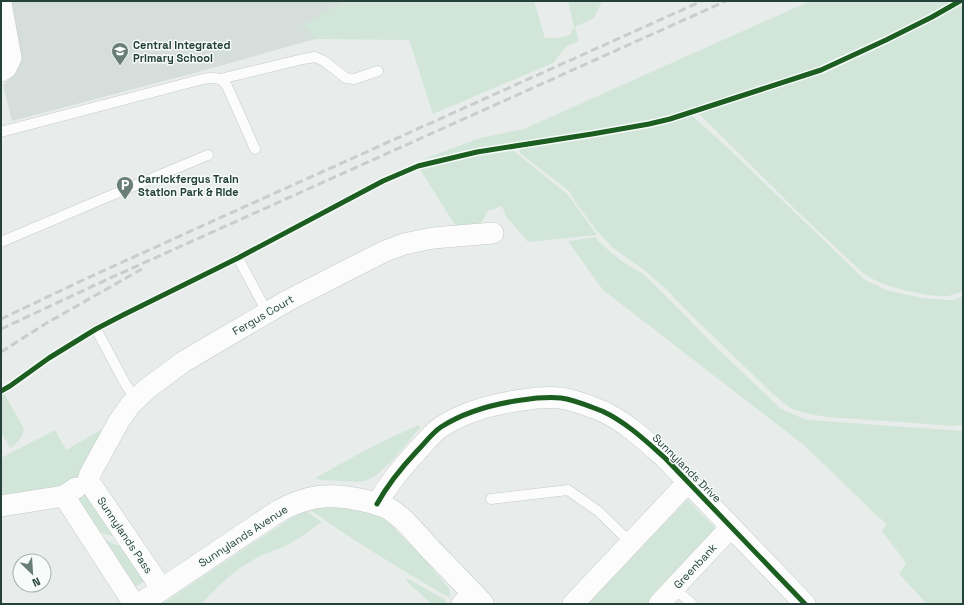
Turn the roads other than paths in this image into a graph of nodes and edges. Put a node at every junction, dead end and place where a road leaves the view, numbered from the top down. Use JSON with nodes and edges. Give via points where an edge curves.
{"nodes":[{"id":1,"x":1,"y":3,"type":"edge"},
{"id":2,"x":1,"y":71,"type":"edge"},
{"id":3,"x":378,"y":71,"type":"dead end"},
{"id":4,"x":220,"y":79,"type":"junction"},
{"id":5,"x":1,"y":132,"type":"edge"},
{"id":6,"x":255,"y":149,"type":"dead end"},
{"id":7,"x":208,"y":155,"type":"dead end"},
{"id":8,"x":493,"y":232,"type":"dead end"},
{"id":9,"x":1,"y":242,"type":"edge"},
{"id":10,"x":238,"y":258,"type":"dead end"},
{"id":11,"x":267,"y":312,"type":"junction"},
{"id":12,"x":96,"y":329,"type":"dead end"},
{"id":13,"x":136,"y":399,"type":"junction"},
{"id":14,"x":88,"y":480,"type":"junction"},
{"id":15,"x":688,"y":482,"type":"junction"},
{"id":16,"x":64,"y":496,"type":"junction"},
{"id":17,"x":491,"y":499,"type":"dead end"},
{"id":18,"x":377,"y":504,"type":"junction"},
{"id":19,"x":1,"y":506,"type":"edge"},
{"id":20,"x":731,"y":527,"type":"junction"},
{"id":21,"x":631,"y":542,"type":"junction"},
{"id":22,"x":674,"y":588,"type":"junction"},
{"id":23,"x":162,"y":590,"type":"junction"},
{"id":24,"x":473,"y":600,"type":"edge"},
{"id":25,"x":134,"y":604,"type":"edge"},
{"id":26,"x":140,"y":604,"type":"edge"},
{"id":27,"x":573,"y":604,"type":"edge"},
{"id":28,"x":659,"y":604,"type":"edge"},
{"id":29,"x":692,"y":604,"type":"edge"},
{"id":30,"x":804,"y":604,"type":"edge"}],
"edges":[{"from":1,"to":2,"type":"street","via":[[11,58],[6,68]]},
{"from":3,"to":4,"type":"lane","via":[[354,79],[346,78],[315,57]]},
{"from":4,"to":5,"type":"lane","via":[[203,79]]},
{"from":4,"to":6,"type":"lane","via":[[227,86]]},
{"from":7,"to":9,"type":"lane"},
{"from":8,"to":11,"type":"street","name":"Fergus Court","via":[[433,238],[404,244],[385,251]]},
{"from":10,"to":11,"type":"lane"},
{"from":11,"to":13,"type":"street","name":"Fergus Court","via":[[183,362]]},
{"from":12,"to":13,"type":"lane"},
{"from":13,"to":14,"type":"street","name":"Fergus Court","via":[[119,420]]},
{"from":14,"to":16,"type":"street"},
{"from":14,"to":23,"type":"street","name":"Sunnylands Pass"},
{"from":15,"to":18,"type":"street","name":"Sunnylands Drive","via":[[646,440],[615,418],[562,398],[540,398],[481,408],[440,428],[404,465]]},
{"from":15,"to":20,"type":"street","name":"Sunnylands Drive"},
{"from":15,"to":21,"type":"street"},
{"from":16,"to":19,"type":"street"},
{"from":16,"to":25,"type":"street"},
{"from":17,"to":21,"type":"lane","via":[[568,490],[598,511]]},
{"from":18,"to":23,"type":"street","name":"Sunnylands Avenue","via":[[336,496],[320,496],[292,504]]},
{"from":18,"to":24,"type":"street","name":"Sunnylands Avenue","via":[[406,523]]},
{"from":20,"to":22,"type":"street","name":"Greenbank"},
{"from":20,"to":30,"type":"street","name":"Sunnylands Drive"},
{"from":21,"to":27,"type":"street"},
{"from":22,"to":28,"type":"street","name":"Greenbank"},
{"from":22,"to":29,"type":"lane"},
{"from":23,"to":26,"type":"street","name":"Sunnylands Avenue"}]}
